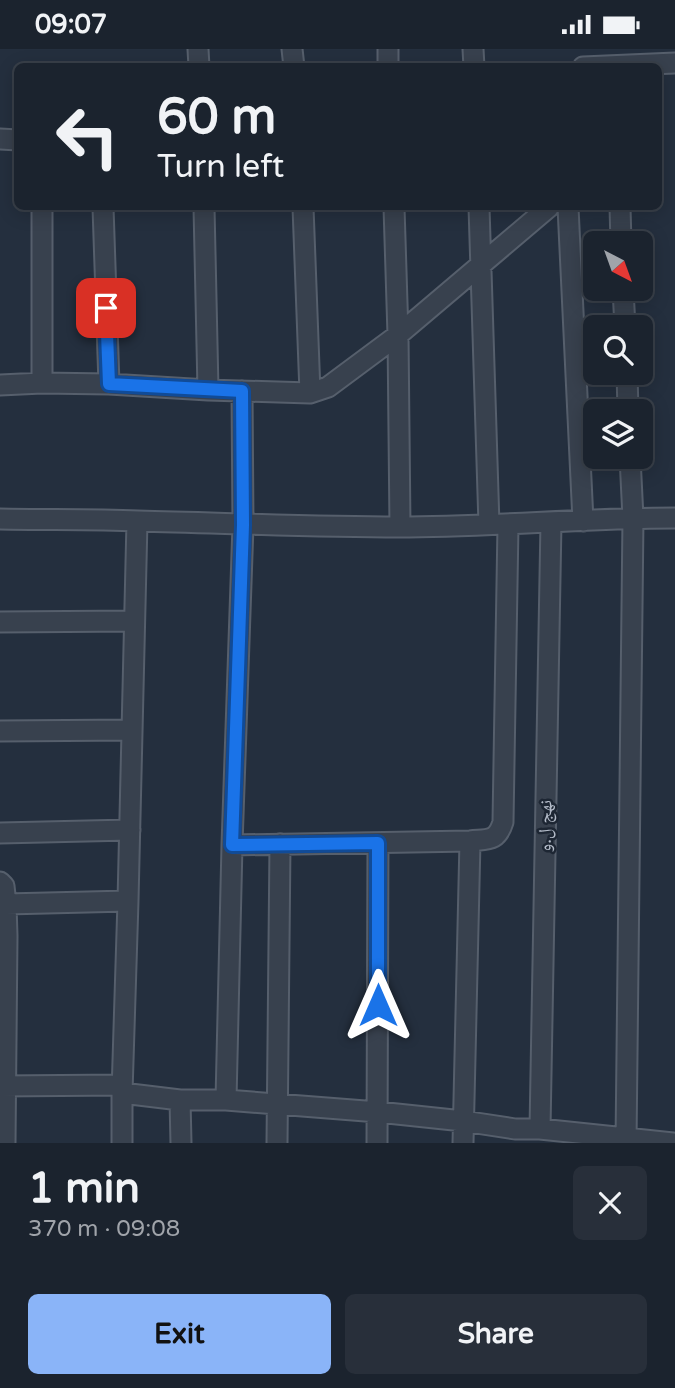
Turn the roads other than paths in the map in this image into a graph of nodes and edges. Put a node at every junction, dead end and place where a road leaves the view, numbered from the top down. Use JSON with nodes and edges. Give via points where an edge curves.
{"nodes":[{"id":1,"x":635,"y":61,"type":"edge"},
{"id":2,"x":675,"y":63,"type":"edge"},
{"id":3,"x":42,"y":210,"type":"edge"},
{"id":4,"x":103,"y":210,"type":"edge"},
{"id":5,"x":204,"y":210,"type":"edge"},
{"id":6,"x":303,"y":210,"type":"edge"},
{"id":7,"x":394,"y":210,"type":"edge"},
{"id":8,"x":479,"y":210,"type":"edge"},
{"id":9,"x":546,"y":210,"type":"edge"},
{"id":10,"x":568,"y":210,"type":"edge"},
{"id":11,"x":620,"y":210,"type":"edge"},
{"id":12,"x":621,"y":231,"type":"edge"},
{"id":13,"x":480,"y":267,"type":"junction"},
{"id":14,"x":398,"y":335,"type":"junction"},
{"id":15,"x":42,"y":383,"type":"junction"},
{"id":16,"x":109,"y":384,"type":"junction"},
{"id":17,"x":0,"y":385,"type":"edge"},
{"id":18,"x":208,"y":390,"type":"junction"},
{"id":19,"x":242,"y":391,"type":"junction"},
{"id":20,"x":310,"y":393,"type":"junction"},
{"id":21,"x":631,"y":469,"type":"edge"},
{"id":22,"x":633,"y":518,"type":"junction"},
{"id":23,"x":675,"y":518,"type":"edge"},
{"id":24,"x":0,"y":519,"type":"edge"},
{"id":25,"x":136,"y":521,"type":"junction"},
{"id":26,"x":583,"y":521,"type":"junction"},
{"id":27,"x":551,"y":522,"type":"junction"},
{"id":28,"x":243,"y":525,"type":"junction"},
{"id":29,"x":498,"y":525,"type":"junction"},
{"id":30,"x":400,"y":527,"type":"junction"},
{"id":31,"x":134,"y":621,"type":"junction"},
{"id":32,"x":0,"y":622,"type":"edge"},
{"id":33,"x":132,"y":730,"type":"junction"},
{"id":34,"x":0,"y":731,"type":"edge"},
{"id":35,"x":130,"y":830,"type":"junction"},
{"id":36,"x":0,"y":832,"type":"edge"},
{"id":37,"x":470,"y":841,"type":"junction"},
{"id":38,"x":378,"y":843,"type":"junction"},
{"id":39,"x":280,"y":844,"type":"junction"},
{"id":40,"x":232,"y":845,"type":"junction"},
{"id":41,"x":0,"y":882,"type":"edge"},
{"id":42,"x":128,"y":901,"type":"junction"},
{"id":43,"x":6,"y":904,"type":"junction"},
{"id":44,"x":2,"y":1086,"type":"edge"},
{"id":45,"x":122,"y":1089,"type":"junction"},
{"id":46,"x":180,"y":1100,"type":"junction"},
{"id":47,"x":226,"y":1100,"type":"junction"},
{"id":48,"x":277,"y":1104,"type":"junction"},
{"id":49,"x":377,"y":1112,"type":"junction"},
{"id":50,"x":463,"y":1121,"type":"junction"},
{"id":51,"x":540,"y":1129,"type":"junction"},
{"id":52,"x":515,"y":1136,"type":"edge"},
{"id":53,"x":626,"y":1140,"type":"edge"},
{"id":54,"x":5,"y":1143,"type":"edge"},
{"id":55,"x":122,"y":1143,"type":"edge"},
{"id":56,"x":181,"y":1143,"type":"edge"},
{"id":57,"x":277,"y":1143,"type":"edge"},
{"id":58,"x":377,"y":1143,"type":"edge"},
{"id":59,"x":463,"y":1143,"type":"edge"},
{"id":60,"x":673,"y":1143,"type":"edge"}],
"edges":[{"from":1,"to":2,"type":"street"},
{"from":3,"to":15,"type":"street"},
{"from":4,"to":16,"type":"street"},
{"from":5,"to":18,"type":"street"},
{"from":6,"to":20,"type":"street"},
{"from":7,"to":14,"type":"street"},
{"from":8,"to":13,"type":"street"},
{"from":9,"to":13,"type":"street"},
{"from":10,"to":26,"type":"street"},
{"from":11,"to":12,"type":"street"},
{"from":13,"to":14,"type":"street"},
{"from":13,"to":29,"type":"street"},
{"from":14,"to":20,"type":"street","via":[[328,387]]},
{"from":14,"to":30,"type":"street"},
{"from":15,"to":16,"type":"street"},
{"from":15,"to":17,"type":"street"},
{"from":16,"to":18,"type":"street"},
{"from":18,"to":19,"type":"street"},
{"from":19,"to":20,"type":"street"},
{"from":19,"to":28,"type":"street"},
{"from":21,"to":22,"type":"street"},
{"from":22,"to":23,"type":"street"},
{"from":22,"to":26,"type":"street"},
{"from":22,"to":53,"type":"street"},
{"from":24,"to":25,"type":"street"},
{"from":25,"to":28,"type":"street"},
{"from":25,"to":31,"type":"street"},
{"from":26,"to":27,"type":"street"},
{"from":27,"to":29,"type":"street"},
{"from":27,"to":51,"type":"street","name":"نهج ل.و"},
{"from":28,"to":30,"type":"street"},
{"from":28,"to":40,"type":"street"},
{"from":29,"to":30,"type":"street"},
{"from":29,"to":37,"type":"street","via":[[503,822],[494,838]]},
{"from":31,"to":32,"type":"street"},
{"from":31,"to":33,"type":"street"},
{"from":33,"to":34,"type":"street"},
{"from":33,"to":35,"type":"street"},
{"from":35,"to":36,"type":"street"},
{"from":35,"to":42,"type":"street"},
{"from":37,"to":38,"type":"street"},
{"from":37,"to":50,"type":"street"},
{"from":38,"to":39,"type":"street"},
{"from":38,"to":49,"type":"street"},
{"from":39,"to":40,"type":"street"},
{"from":39,"to":48,"type":"street"},
{"from":40,"to":47,"type":"street"},
{"from":41,"to":43,"type":"street"},
{"from":42,"to":43,"type":"street"},
{"from":42,"to":45,"type":"street"},
{"from":43,"to":44,"type":"street"},
{"from":44,"to":45,"type":"street"},
{"from":44,"to":54,"type":"street"},
{"from":45,"to":46,"type":"street"},
{"from":45,"to":55,"type":"street"},
{"from":46,"to":47,"type":"street"},
{"from":46,"to":56,"type":"street"},
{"from":47,"to":48,"type":"street"},
{"from":48,"to":49,"type":"street"},
{"from":48,"to":57,"type":"street"},
{"from":49,"to":50,"type":"street"},
{"from":49,"to":58,"type":"street"},
{"from":50,"to":52,"type":"street"},
{"from":50,"to":59,"type":"street"},
{"from":51,"to":52,"type":"street"},
{"from":51,"to":53,"type":"street"},
{"from":53,"to":60,"type":"street"}]}
